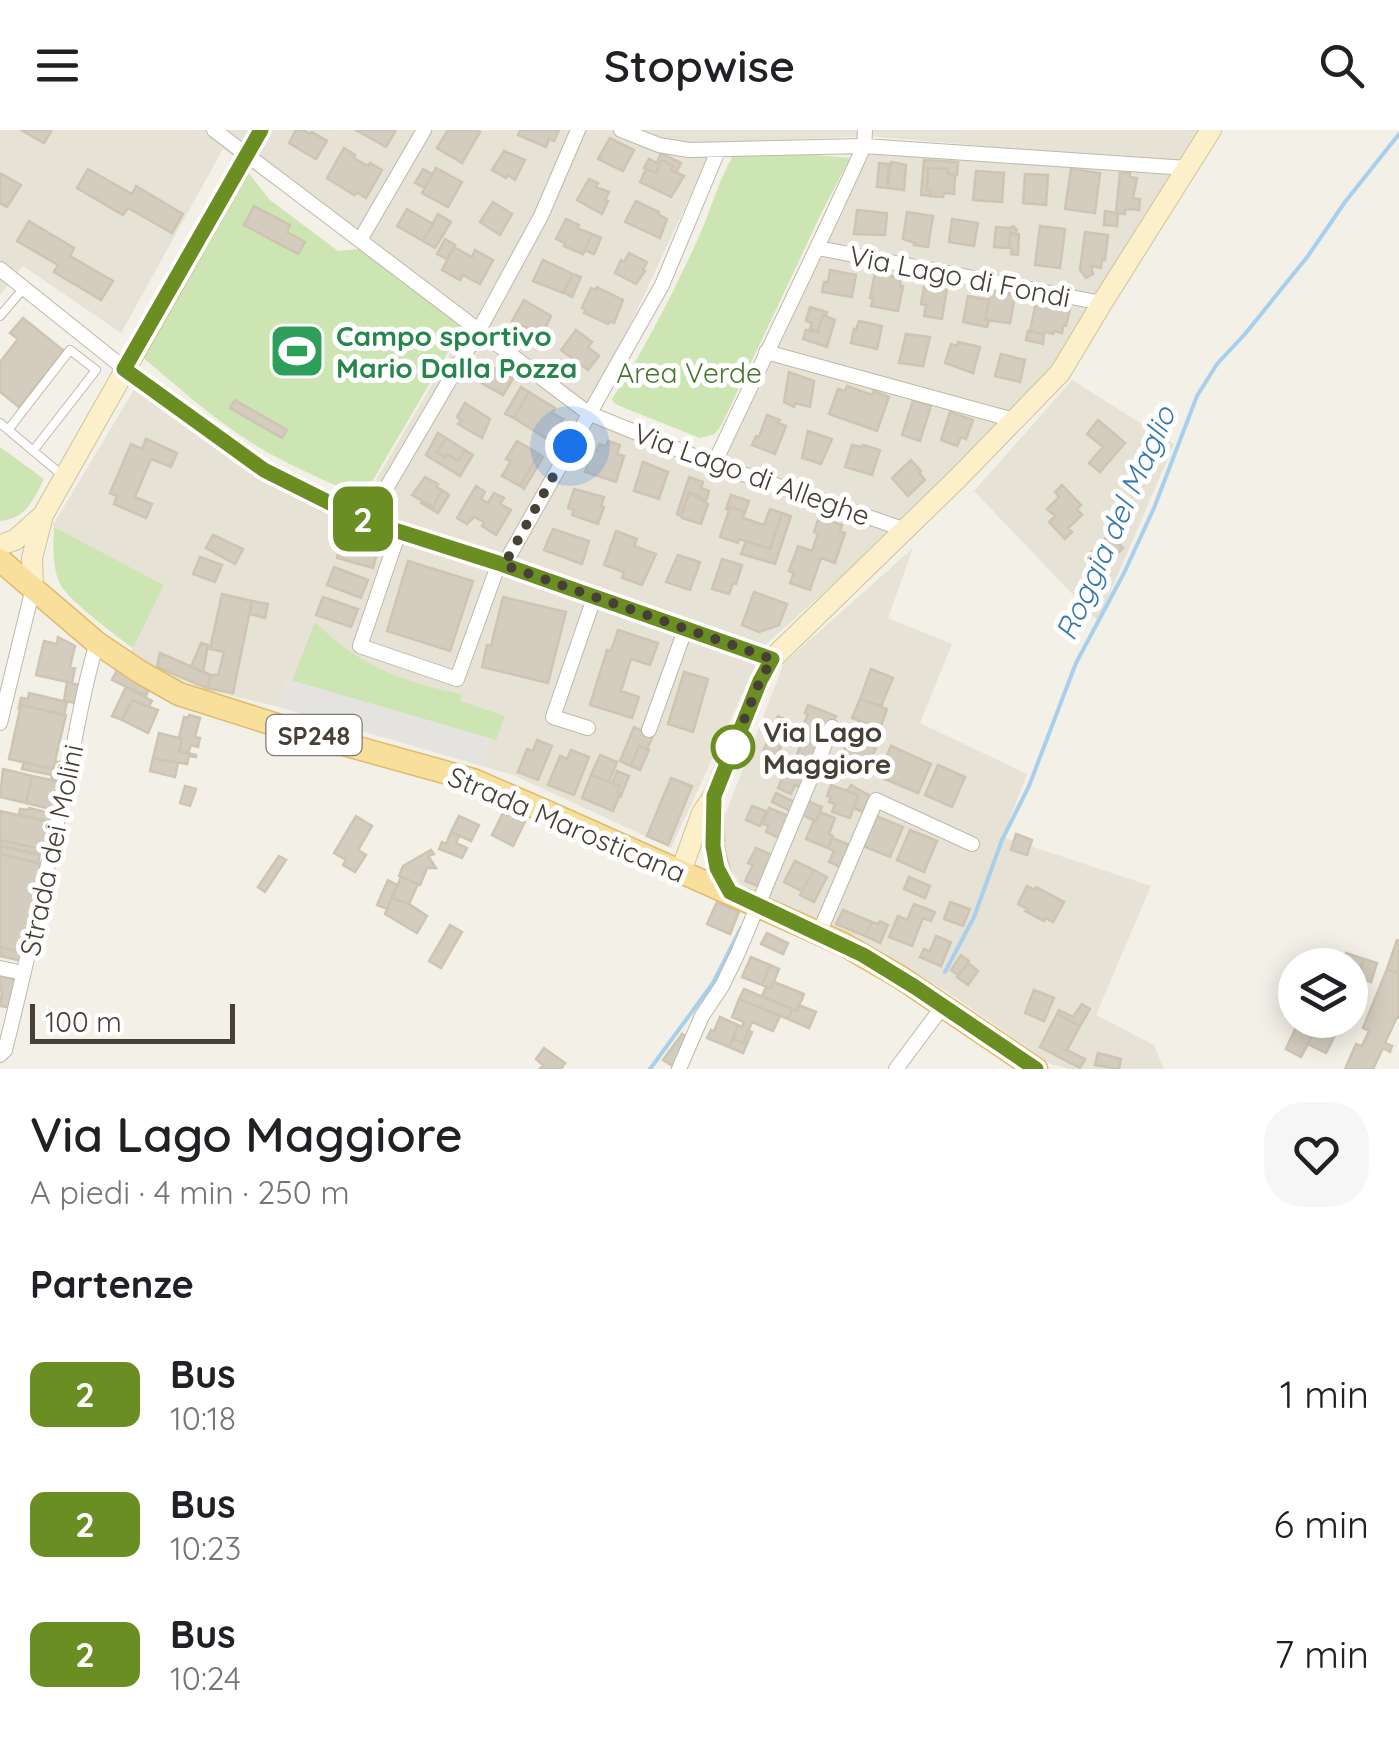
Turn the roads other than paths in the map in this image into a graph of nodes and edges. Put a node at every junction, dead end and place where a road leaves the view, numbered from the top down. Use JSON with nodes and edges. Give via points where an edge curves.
{"nodes":[{"id":1,"x":214,"y":130,"type":"edge"},
{"id":2,"x":261,"y":130,"type":"edge"},
{"id":3,"x":424,"y":130,"type":"edge"},
{"id":4,"x":578,"y":130,"type":"edge"},
{"id":5,"x":621,"y":130,"type":"edge"},
{"id":6,"x":1211,"y":130,"type":"edge"},
{"id":7,"x":864,"y":138,"type":"edge"},
{"id":8,"x":718,"y":151,"type":"junction"},
{"id":9,"x":246,"y":155,"type":"junction"},
{"id":10,"x":1187,"y":168,"type":"junction"},
{"id":11,"x":360,"y":240,"type":"junction"},
{"id":12,"x":818,"y":248,"type":"junction"},
{"id":13,"x":0,"y":269,"type":"edge"},
{"id":14,"x":24,"y":288,"type":"junction"},
{"id":15,"x":1102,"y":303,"type":"junction"},
{"id":16,"x":0,"y":316,"type":"edge"},
{"id":17,"x":479,"y":330,"type":"junction"},
{"id":18,"x":766,"y":352,"type":"junction"},
{"id":19,"x":124,"y":369,"type":"junction"},
{"id":20,"x":588,"y":412,"type":"junction"},
{"id":21,"x":1014,"y":420,"type":"junction"},
{"id":22,"x":4,"y":426,"type":"edge"},
{"id":23,"x":33,"y":451,"type":"junction"},
{"id":24,"x":714,"y":464,"type":"junction"},
{"id":25,"x":64,"y":477,"type":"junction"},
{"id":26,"x":43,"y":515,"type":"junction"},
{"id":27,"x":366,"y":521,"type":"junction"},
{"id":28,"x":906,"y":530,"type":"junction"},
{"id":29,"x":399,"y":532,"type":"junction"},
{"id":30,"x":0,"y":545,"type":"edge"},
{"id":31,"x":0,"y":560,"type":"edge"},
{"id":32,"x":501,"y":564,"type":"junction"},
{"id":33,"x":34,"y":588,"type":"junction"},
{"id":34,"x":594,"y":598,"type":"junction"},
{"id":35,"x":685,"y":630,"type":"junction"},
{"id":36,"x":97,"y":643,"type":"junction"},
{"id":37,"x":772,"y":659,"type":"junction"},
{"id":38,"x":0,"y":723,"type":"edge"},
{"id":39,"x":832,"y":727,"type":"dead end"},
{"id":40,"x":588,"y":728,"type":"dead end"},
{"id":41,"x":649,"y":730,"type":"dead end"},
{"id":42,"x":714,"y":796,"type":"junction"},
{"id":43,"x":972,"y":844,"type":"dead end"},
{"id":44,"x":682,"y":871,"type":"junction"},
{"id":45,"x":730,"y":892,"type":"junction"},
{"id":46,"x":759,"y":906,"type":"junction"},
{"id":47,"x":819,"y":932,"type":"junction"},
{"id":48,"x":0,"y":968,"type":"edge"},
{"id":49,"x":24,"y":973,"type":"junction"},
{"id":50,"x":943,"y":1006,"type":"junction"},
{"id":51,"x":0,"y":1055,"type":"edge"},
{"id":52,"x":679,"y":1069,"type":"edge"},
{"id":53,"x":896,"y":1069,"type":"edge"},
{"id":54,"x":1036,"y":1069,"type":"edge"}],
"edges":[{"from":1,"to":9,"type":"street","name":"Via Lago di Alleghe"},
{"from":2,"to":9,"type":"street"},
{"from":3,"to":11,"type":"street"},
{"from":4,"to":17,"type":"street"},
{"from":5,"to":8,"type":"street","via":[[659,145]]},
{"from":6,"to":10,"type":"street"},
{"from":7,"to":8,"type":"street"},
{"from":7,"to":10,"type":"street"},
{"from":7,"to":12,"type":"street"},
{"from":8,"to":20,"type":"street","via":[[662,285]]},
{"from":9,"to":11,"type":"street","name":"Via Lago di Alleghe"},
{"from":9,"to":19,"type":"street"},
{"from":10,"to":15,"type":"street"},
{"from":11,"to":17,"type":"street","name":"Via Lago di Alleghe"},
{"from":12,"to":15,"type":"street","name":"Via Lago di Fondi"},
{"from":12,"to":18,"type":"street"},
{"from":13,"to":14,"type":"street"},
{"from":14,"to":16,"type":"lane"},
{"from":14,"to":19,"type":"street"},
{"from":15,"to":21,"type":"street","via":[[1060,374]]},
{"from":17,"to":20,"type":"street","name":"Via Lago di Alleghe"},
{"from":17,"to":27,"type":"street"},
{"from":18,"to":21,"type":"street"},
{"from":18,"to":24,"type":"street"},
{"from":19,"to":25,"type":"street"},
{"from":19,"to":27,"type":"street","via":[[264,470]]},
{"from":20,"to":24,"type":"street","name":"Via Lago di Alleghe"},
{"from":20,"to":32,"type":"street"},
{"from":21,"to":28,"type":"street"},
{"from":22,"to":23,"type":"lane"},
{"from":22,"to":23,"type":"lane","via":[[70,350],[96,370]]},
{"from":23,"to":25,"type":"lane"},
{"from":24,"to":28,"type":"street","name":"Via Lago di Alleghe"},
{"from":25,"to":26,"type":"street"},
{"from":26,"to":30,"type":"street"},
{"from":26,"to":33,"type":"street","via":[[32,558]]},
{"from":27,"to":29,"type":"street"},
{"from":28,"to":37,"type":"street"},
{"from":29,"to":32,"type":"street"},
{"from":29,"to":32,"type":"street","via":[[360,646],[457,679]]},
{"from":31,"to":33,"type":"main road","name":"Strada Marosticana","number":"SP248"},
{"from":32,"to":34,"type":"street"},
{"from":33,"to":36,"type":"main road","name":"Strada Marosticana","number":"SP248"},
{"from":33,"to":38,"type":"street"},
{"from":34,"to":35,"type":"street"},
{"from":34,"to":40,"type":"street","via":[[553,717]]},
{"from":35,"to":37,"type":"street"},
{"from":35,"to":41,"type":"street"},
{"from":36,"to":44,"type":"main road","name":"Strada Marosticana","number":"SP248","via":[[179,694],[473,780]]},
{"from":36,"to":49,"type":"street","name":"Strada dei Molini"},
{"from":37,"to":42,"type":"street"},
{"from":39,"to":46,"type":"street"},
{"from":42,"to":44,"type":"street"},
{"from":42,"to":45,"type":"street","via":[[713,846]]},
{"from":43,"to":47,"type":"street","via":[[876,800]]},
{"from":44,"to":45,"type":"main road","name":"Strada Marosticana","number":"SP248"},
{"from":45,"to":46,"type":"main road","name":"Strada Marosticana","number":"SP248"},
{"from":46,"to":47,"type":"main road","name":"Strada Marosticana","number":"SP248"},
{"from":46,"to":52,"type":"street"},
{"from":47,"to":50,"type":"main road","name":"Strada Marosticana","number":"SP248"},
{"from":48,"to":49,"type":"street"},
{"from":49,"to":51,"type":"street","name":"Strada dei Molini"},
{"from":50,"to":53,"type":"street"},
{"from":50,"to":54,"type":"main road","name":"Strada Marosticana","number":"SP248"}]}
